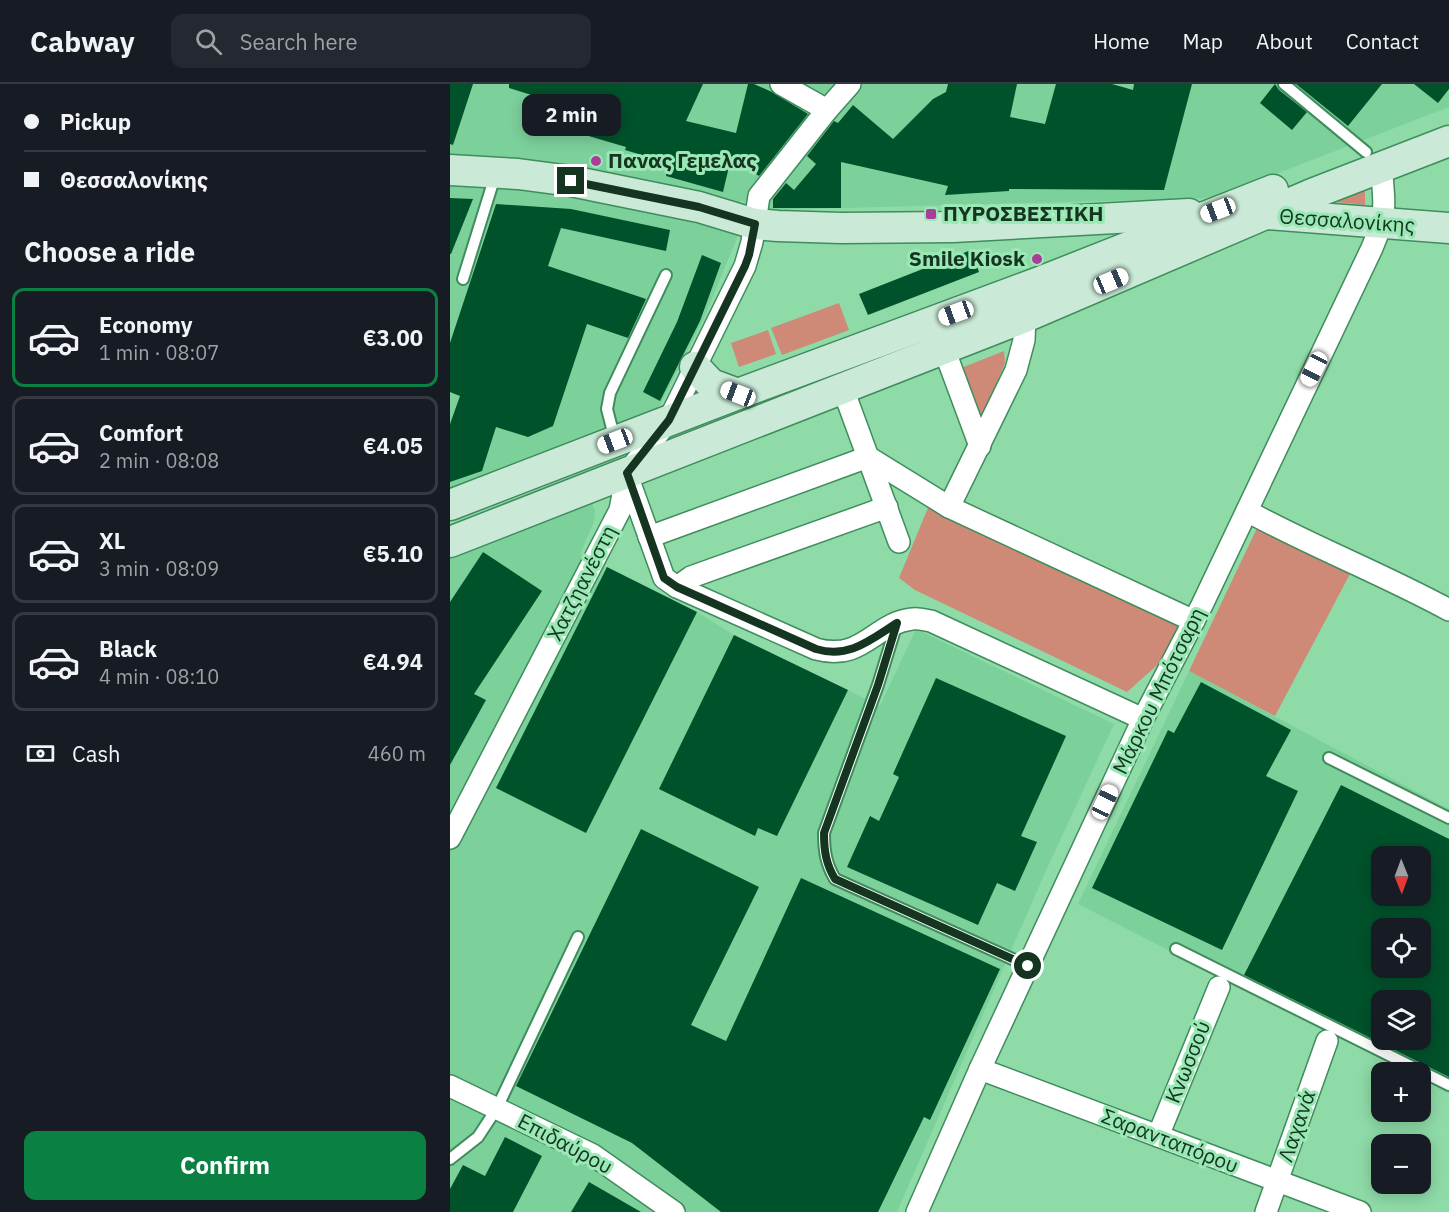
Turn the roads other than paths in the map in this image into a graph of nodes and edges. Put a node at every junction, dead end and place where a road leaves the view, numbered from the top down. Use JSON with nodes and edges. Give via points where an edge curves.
{"nodes":[{"id":1,"x":781,"y":84,"type":"edge"},
{"id":2,"x":850,"y":84,"type":"edge"},
{"id":3,"x":1284,"y":84,"type":"edge"},
{"id":4,"x":827,"y":110,"type":"junction"},
{"id":5,"x":1449,"y":120,"type":"edge"},
{"id":6,"x":1449,"y":141,"type":"edge"},
{"id":7,"x":1374,"y":159,"type":"junction"},
{"id":8,"x":450,"y":170,"type":"edge"},
{"id":9,"x":496,"y":172,"type":"junction"},
{"id":10,"x":1259,"y":206,"type":"junction"},
{"id":11,"x":1218,"y":210,"type":"junction"},
{"id":12,"x":755,"y":224,"type":"junction"},
{"id":13,"x":1449,"y":228,"type":"edge"},
{"id":14,"x":1370,"y":232,"type":"junction"},
{"id":15,"x":666,"y":274,"type":"dead end"},
{"id":16,"x":463,"y":279,"type":"dead end"},
{"id":17,"x":1025,"y":318,"type":"junction"},
{"id":18,"x":944,"y":349,"type":"junction"},
{"id":19,"x":695,"y":367,"type":"junction"},
{"id":20,"x":843,"y":389,"type":"junction"},
{"id":21,"x":738,"y":394,"type":"junction"},
{"id":22,"x":669,"y":420,"type":"junction"},
{"id":23,"x":615,"y":441,"type":"junction"},
{"id":24,"x":980,"y":446,"type":"junction"},
{"id":25,"x":868,"y":457,"type":"junction"},
{"id":26,"x":627,"y":473,"type":"junction"},
{"id":27,"x":450,"y":505,"type":"edge"},
{"id":28,"x":886,"y":507,"type":"junction"},
{"id":29,"x":949,"y":507,"type":"junction"},
{"id":30,"x":1247,"y":511,"type":"junction"},
{"id":31,"x":649,"y":537,"type":"junction"},
{"id":32,"x":450,"y":542,"type":"edge"},
{"id":33,"x":899,"y":542,"type":"dead end"},
{"id":34,"x":677,"y":587,"type":"junction"},
{"id":35,"x":1449,"y":610,"type":"edge"},
{"id":36,"x":1194,"y":621,"type":"junction"},
{"id":37,"x":897,"y":623,"type":"junction"},
{"id":38,"x":1143,"y":720,"type":"junction"},
{"id":39,"x":1329,"y":758,"type":"dead end"},
{"id":40,"x":1449,"y":818,"type":"edge"},
{"id":41,"x":450,"y":838,"type":"edge"},
{"id":42,"x":578,"y":938,"type":"dead end"},
{"id":43,"x":1176,"y":949,"type":"dead end"},
{"id":44,"x":1028,"y":966,"type":"junction"},
{"id":45,"x":1219,"y":987,"type":"dead end"},
{"id":46,"x":1327,"y":1041,"type":"dead end"},
{"id":47,"x":980,"y":1069,"type":"junction"},
{"id":48,"x":1449,"y":1085,"type":"edge"},
{"id":49,"x":450,"y":1086,"type":"edge"},
{"id":50,"x":497,"y":1108,"type":"junction"},
{"id":51,"x":1158,"y":1136,"type":"junction"},
{"id":52,"x":450,"y":1159,"type":"edge"},
{"id":53,"x":1277,"y":1181,"type":"junction"},
{"id":54,"x":674,"y":1212,"type":"edge"},
{"id":55,"x":917,"y":1212,"type":"edge"},
{"id":56,"x":1266,"y":1212,"type":"edge"},
{"id":57,"x":1360,"y":1212,"type":"edge"}],
"edges":[{"from":1,"to":4,"type":"street"},
{"from":2,"to":4,"type":"street","name":"Χατζηανέστη"},
{"from":3,"to":7,"type":"lane"},
{"from":4,"to":12,"type":"street","name":"Χατζηανέστη","via":[[759,196]]},
{"from":5,"to":7,"type":"street"},
{"from":6,"to":7,"type":"street"},
{"from":7,"to":10,"type":"street"},
{"from":7,"to":14,"type":"street","name":"Μάρκου Μπότσαρη","via":[[1385,204]]},
{"from":8,"to":9,"type":"street"},
{"from":9,"to":12,"type":"street","via":[[582,183],[699,207]]},
{"from":9,"to":16,"type":"lane"},
{"from":10,"to":11,"type":"street"},
{"from":10,"to":14,"type":"street","name":"Θεσσαλονίκης"},
{"from":10,"to":17,"type":"street"},
{"from":11,"to":12,"type":"street","via":[[953,228]]},
{"from":11,"to":21,"type":"street","via":[[1037,283]]},
{"from":12,"to":19,"type":"street","name":"Χατζηανέστη","via":[[745,266]]},
{"from":13,"to":14,"type":"street","name":"Θεσσαλονίκης"},
{"from":14,"to":30,"type":"street","name":"Μάρκου Μπότσαρη"},
{"from":15,"to":23,"type":"lane","via":[[607,401]]},
{"from":17,"to":18,"type":"street"},
{"from":17,"to":24,"type":"street","via":[[1021,357]]},
{"from":18,"to":20,"type":"street"},
{"from":18,"to":24,"type":"street"},
{"from":19,"to":21,"type":"street","via":[[711,384]]},
{"from":19,"to":22,"type":"street","name":"Χατζηανέστη"},
{"from":20,"to":25,"type":"street"},
{"from":20,"to":26,"type":"street"},
{"from":21,"to":22,"type":"street"},
{"from":22,"to":23,"type":"street"},
{"from":22,"to":26,"type":"street","name":"Χατζηανέστη"},
{"from":23,"to":26,"type":"street"},
{"from":23,"to":27,"type":"street"},
{"from":24,"to":29,"type":"street"},
{"from":25,"to":28,"type":"street"},
{"from":25,"to":29,"type":"street"},
{"from":25,"to":31,"type":"street"},
{"from":26,"to":31,"type":"street"},
{"from":26,"to":32,"type":"street"},
{"from":26,"to":41,"type":"street","name":"Χατζηανέστη","via":[[620,510]]},
{"from":28,"to":33,"type":"street"},
{"from":28,"to":34,"type":"street","via":[[691,577]]},
{"from":29,"to":36,"type":"street"},
{"from":30,"to":35,"type":"street"},
{"from":30,"to":36,"type":"street","name":"Μάρκου Μπότσαρη"},
{"from":31,"to":34,"type":"street","via":[[664,578]]},
{"from":34,"to":37,"type":"street","via":[[830,653],[856,648]]},
{"from":36,"to":38,"type":"street","name":"Μάρκου Μπότσαρη"},
{"from":37,"to":38,"type":"street","via":[[913,619],[931,621]]},
{"from":37,"to":44,"type":"lane","via":[[824,833],[829,868],[835,879]]},
{"from":38,"to":44,"type":"street","name":"Μάρκου Μπότσαρη"},
{"from":39,"to":40,"type":"lane"},
{"from":42,"to":50,"type":"lane"},
{"from":43,"to":48,"type":"lane"},
{"from":44,"to":47,"type":"street","name":"Μάρκου Μπότσαρη"},
{"from":45,"to":51,"type":"street","name":"Κνωσσού"},
{"from":46,"to":53,"type":"street","name":"Λαχανά"},
{"from":47,"to":51,"type":"street","name":"Σαρανταπόρου"},
{"from":47,"to":55,"type":"street","name":"Μάρκου Μπότσαρη"},
{"from":49,"to":50,"type":"street","name":"Επιδαύρου"},
{"from":50,"to":52,"type":"lane","via":[[478,1137]]},
{"from":50,"to":54,"type":"street","name":"Επιδαύρου","via":[[593,1155]]},
{"from":51,"to":53,"type":"street","name":"Σαρανταπόρου"},
{"from":53,"to":56,"type":"street","name":"Λαχανά"},
{"from":53,"to":57,"type":"street","name":"Σαρανταπόρου"}]}
